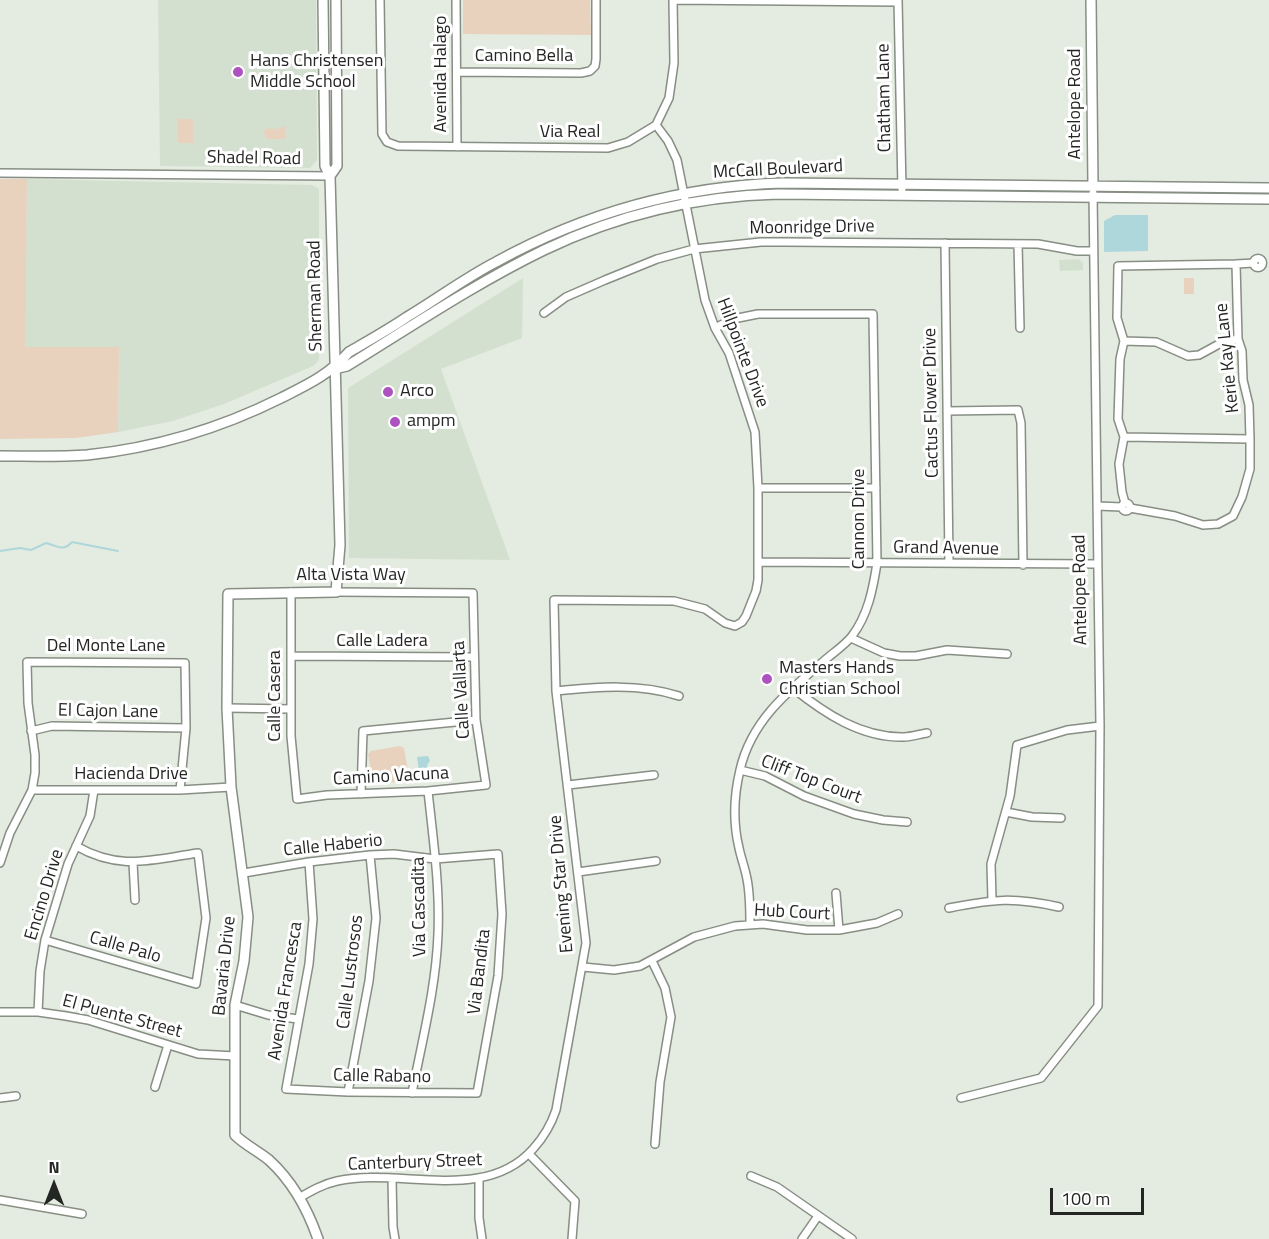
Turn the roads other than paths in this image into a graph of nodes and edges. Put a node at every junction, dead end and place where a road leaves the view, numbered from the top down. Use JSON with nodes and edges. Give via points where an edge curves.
{"nodes":[{"id":1,"x":323,"y":0,"type":"edge"},
{"id":2,"x":336,"y":0,"type":"edge"},
{"id":3,"x":380,"y":0,"type":"edge"},
{"id":4,"x":456,"y":0,"type":"edge"},
{"id":5,"x":596,"y":0,"type":"edge"},
{"id":6,"x":673,"y":0,"type":"edge"},
{"id":7,"x":747,"y":0,"type":"edge"},
{"id":8,"x":1091,"y":0,"type":"edge"},
{"id":9,"x":824,"y":1,"type":"edge"},
{"id":10,"x":898,"y":1,"type":"edge"},
{"id":11,"x":457,"y":72,"type":"junction"},
{"id":12,"x":656,"y":126,"type":"junction"},
{"id":13,"x":457,"y":147,"type":"junction"},
{"id":14,"x":0,"y":173,"type":"edge"},
{"id":15,"x":330,"y":176,"type":"junction"},
{"id":16,"x":902,"y":184,"type":"junction"},
{"id":17,"x":1093,"y":186,"type":"junction"},
{"id":18,"x":1269,"y":188,"type":"edge"},
{"id":19,"x":683,"y":194,"type":"junction"},
{"id":20,"x":902,"y":195,"type":"junction"},
{"id":21,"x":1093,"y":197,"type":"junction"},
{"id":22,"x":1269,"y":199,"type":"edge"},
{"id":23,"x":686,"y":204,"type":"junction"},
{"id":24,"x":566,"y":228,"type":"junction"},
{"id":25,"x":945,"y":243,"type":"junction"},
{"id":26,"x":1018,"y":244,"type":"junction"},
{"id":27,"x":694,"y":249,"type":"junction"},
{"id":28,"x":1094,"y":251,"type":"junction"},
{"id":29,"x":1266,"y":263,"type":"edge"},
{"id":30,"x":1236,"y":264,"type":"junction"},
{"id":31,"x":500,"y":273,"type":"junction"},
{"id":32,"x":544,"y":313,"type":"dead end"},
{"id":33,"x":715,"y":328,"type":"junction"},
{"id":34,"x":1020,"y":328,"type":"dead end"},
{"id":35,"x":1238,"y":339,"type":"junction"},
{"id":36,"x":1124,"y":341,"type":"junction"},
{"id":37,"x":334,"y":369,"type":"junction"},
{"id":38,"x":947,"y":411,"type":"junction"},
{"id":39,"x":1124,"y":438,"type":"junction"},
{"id":40,"x":1250,"y":439,"type":"junction"},
{"id":41,"x":0,"y":456,"type":"edge"},
{"id":42,"x":758,"y":488,"type":"junction"},
{"id":43,"x":876,"y":488,"type":"junction"},
{"id":44,"x":1126,"y":506,"type":"junction"},
{"id":45,"x":1097,"y":507,"type":"junction"},
{"id":46,"x":758,"y":562,"type":"junction"},
{"id":47,"x":877,"y":563,"type":"junction"},
{"id":48,"x":949,"y":563,"type":"junction"},
{"id":49,"x":1097,"y":564,"type":"junction"},
{"id":50,"x":1023,"y":565,"type":"junction"},
{"id":51,"x":291,"y":592,"type":"junction"},
{"id":52,"x":336,"y":592,"type":"junction"},
{"id":53,"x":473,"y":593,"type":"joint"},
{"id":54,"x":228,"y":594,"type":"joint"},
{"id":55,"x":554,"y":600,"type":"joint"},
{"id":56,"x":851,"y":638,"type":"junction"},
{"id":57,"x":1007,"y":654,"type":"dead end"},
{"id":58,"x":291,"y":656,"type":"junction"},
{"id":59,"x":473,"y":657,"type":"junction"},
{"id":60,"x":793,"y":688,"type":"junction"},
{"id":61,"x":556,"y":690,"type":"junction"},
{"id":62,"x":679,"y":696,"type":"dead end"},
{"id":63,"x":227,"y":708,"type":"junction"},
{"id":64,"x":291,"y":709,"type":"junction"},
{"id":65,"x":476,"y":720,"type":"junction"},
{"id":66,"x":1100,"y":726,"type":"junction"},
{"id":67,"x":186,"y":728,"type":"junction"},
{"id":68,"x":31,"y":731,"type":"junction"},
{"id":69,"x":927,"y":733,"type":"dead end"},
{"id":70,"x":740,"y":770,"type":"junction"},
{"id":71,"x":654,"y":775,"type":"dead end"},
{"id":72,"x":486,"y":785,"type":"joint"},
{"id":73,"x":568,"y":785,"type":"junction"},
{"id":74,"x":231,"y":787,"type":"junction"},
{"id":75,"x":32,"y":790,"type":"junction"},
{"id":76,"x":94,"y":790,"type":"junction"},
{"id":77,"x":180,"y":790,"type":"junction"},
{"id":78,"x":428,"y":791,"type":"junction"},
{"id":79,"x":361,"y":794,"type":"junction"},
{"id":80,"x":297,"y":800,"type":"joint"},
{"id":81,"x":1006,"y":812,"type":"junction"},
{"id":82,"x":1061,"y":818,"type":"dead end"},
{"id":83,"x":908,"y":822,"type":"dead end"},
{"id":84,"x":76,"y":846,"type":"junction"},
{"id":85,"x":498,"y":854,"type":"joint"},
{"id":86,"x":370,"y":855,"type":"junction"},
{"id":87,"x":435,"y":859,"type":"junction"},
{"id":88,"x":656,"y":861,"type":"dead end"},
{"id":89,"x":133,"y":862,"type":"junction"},
{"id":90,"x":309,"y":862,"type":"junction"},
{"id":91,"x":0,"y":863,"type":"edge"},
{"id":92,"x":578,"y":872,"type":"junction"},
{"id":93,"x":244,"y":873,"type":"junction"},
{"id":94,"x":836,"y":893,"type":"dead end"},
{"id":95,"x":135,"y":900,"type":"dead end"},
{"id":96,"x":992,"y":900,"type":"junction"},
{"id":97,"x":1059,"y":907,"type":"dead end"},
{"id":98,"x":949,"y":908,"type":"dead end"},
{"id":99,"x":898,"y":914,"type":"dead end"},
{"id":100,"x":750,"y":924,"type":"junction"},
{"id":101,"x":839,"y":930,"type":"junction"},
{"id":102,"x":45,"y":940,"type":"junction"},
{"id":103,"x":652,"y":961,"type":"junction"},
{"id":104,"x":583,"y":967,"type":"junction"},
{"id":105,"x":235,"y":1005,"type":"junction"},
{"id":106,"x":0,"y":1012,"type":"edge"},
{"id":107,"x":38,"y":1012,"type":"junction"},
{"id":108,"x":298,"y":1019,"type":"junction"},
{"id":109,"x":168,"y":1045,"type":"junction"},
{"id":110,"x":235,"y":1056,"type":"junction"},
{"id":111,"x":156,"y":1087,"type":"dead end"},
{"id":112,"x":286,"y":1089,"type":"joint"},
{"id":113,"x":348,"y":1092,"type":"junction"},
{"id":114,"x":412,"y":1093,"type":"junction"},
{"id":115,"x":477,"y":1093,"type":"joint"},
{"id":116,"x":16,"y":1096,"type":"dead end"},
{"id":117,"x":0,"y":1098,"type":"edge"},
{"id":118,"x":961,"y":1098,"type":"dead end"},
{"id":119,"x":655,"y":1144,"type":"dead end"},
{"id":120,"x":529,"y":1154,"type":"junction"},
{"id":121,"x":752,"y":1176,"type":"dead end"},
{"id":122,"x":392,"y":1179,"type":"junction"},
{"id":123,"x":479,"y":1179,"type":"junction"},
{"id":124,"x":299,"y":1198,"type":"junction"},
{"id":125,"x":0,"y":1200,"type":"edge"},
{"id":126,"x":82,"y":1214,"type":"dead end"},
{"id":127,"x":818,"y":1215,"type":"junction"},
{"id":128,"x":318,"y":1239,"type":"edge"},
{"id":129,"x":395,"y":1239,"type":"edge"},
{"id":130,"x":482,"y":1239,"type":"edge"},
{"id":131,"x":572,"y":1239,"type":"edge"},
{"id":132,"x":802,"y":1239,"type":"edge"},
{"id":133,"x":852,"y":1239,"type":"edge"}],
"edges":[{"from":1,"to":15,"type":"main road","name":"Sherman Road","via":[[325,166]]},
{"from":2,"to":15,"type":"main road","via":[[337,166]]},
{"from":3,"to":13,"type":"street","name":"Via Real","via":[[382,134],[387,142],[398,146]]},
{"from":4,"to":11,"type":"street","name":"Avenida Halago"},
{"from":5,"to":11,"type":"street","name":"Camino Bella","via":[[596,59],[590,71]]},
{"from":6,"to":7,"type":"street"},
{"from":6,"to":12,"type":"street","via":[[672,86]]},
{"from":7,"to":9,"type":"street"},
{"from":8,"to":17,"type":"main road","name":"Antelope Road"},
{"from":9,"to":10,"type":"street"},
{"from":10,"to":16,"type":"street","name":"Chatham Lane"},
{"from":11,"to":13,"type":"street","name":"Avenida Halago"},
{"from":12,"to":13,"type":"street","name":"Via Real","via":[[608,148]]},
{"from":12,"to":19,"type":"street","name":"Hillpointe Drive","via":[[677,160]]},
{"from":14,"to":15,"type":"street","name":"Shadel Road"},
{"from":15,"to":37,"type":"main road","name":"Sherman Road"},
{"from":16,"to":17,"type":"main road","name":"McCall Boulevard"},
{"from":16,"to":19,"type":"main road","name":"McCall Boulevard","via":[[756,184]]},
{"from":16,"to":20,"type":"street","name":"Chatham Lane"},
{"from":17,"to":18,"type":"main road","name":"McCall Boulevard"},
{"from":17,"to":21,"type":"street","name":"Antelope Road"},
{"from":19,"to":23,"type":"street","name":"Hillpointe Drive"},
{"from":19,"to":24,"type":"main road","name":"McCall Boulevard","via":[[626,207]]},
{"from":20,"to":21,"type":"main road","name":"McCall Boulevard"},
{"from":20,"to":23,"type":"main road","name":"McCall Boulevard","via":[[760,194]]},
{"from":21,"to":22,"type":"main road","name":"McCall Boulevard"},
{"from":21,"to":28,"type":"street","name":"Antelope Road"},
{"from":23,"to":27,"type":"street","name":"Hillpointe Drive"},
{"from":23,"to":31,"type":"main road","name":"McCall Boulevard","via":[[616,221],[546,249]]},
{"from":24,"to":31,"type":"main road","via":[[552,241],[505,264]]},
{"from":24,"to":37,"type":"main road","name":"McCall Boulevard","via":[[478,272],[349,352]]},
{"from":25,"to":26,"type":"street","name":"Moonridge Drive"},
{"from":25,"to":27,"type":"street","name":"Moonridge Drive","via":[[778,242]]},
{"from":25,"to":38,"type":"street","name":"Cactus Flower Drive"},
{"from":26,"to":28,"type":"street","name":"Moonridge Drive"},
{"from":26,"to":34,"type":"street"},
{"from":27,"to":32,"type":"street","name":"Moonridge Drive","via":[[605,280],[566,297]]},
{"from":27,"to":33,"type":"street","name":"Hillpointe Drive"},
{"from":28,"to":45,"type":"street","name":"Antelope Road"},
{"from":29,"to":30,"type":"street","via":[[1258,267],[1254,263]]},
{"from":30,"to":35,"type":"street","name":"Kerie Kay Lane"},
{"from":30,"to":36,"type":"street","via":[[1118,266],[1117,318]]},
{"from":31,"to":37,"type":"main road","name":"McCall Boulevard","via":[[347,366]]},
{"from":33,"to":42,"type":"street","name":"Hillpointe Drive","via":[[729,353],[755,432]]},
{"from":33,"to":43,"type":"street","name":"Cannon Drive","via":[[758,314],[873,314]]},
{"from":35,"to":36,"type":"street","via":[[1188,356],[1156,342]]},
{"from":35,"to":40,"type":"street","name":"Kerie Kay Lane","via":[[1249,405]]},
{"from":36,"to":39,"type":"street","via":[[1118,419]]},
{"from":37,"to":41,"type":"main road","name":"McCall Boulevard","via":[[242,416],[189,434],[90,454]]},
{"from":37,"to":52,"type":"main road","name":"Sherman Road","via":[[340,545]]},
{"from":38,"to":48,"type":"street","name":"Cactus Flower Drive"},
{"from":38,"to":50,"type":"street","via":[[1018,410],[1022,423]]},
{"from":39,"to":40,"type":"street"},
{"from":39,"to":44,"type":"street","via":[[1119,464]]},
{"from":40,"to":44,"type":"street","name":"Kerie Kay Lane","via":[[1250,469],[1233,516],[1218,524],[1203,525]]},
{"from":42,"to":43,"type":"street"},
{"from":42,"to":46,"type":"street","name":"Hillpointe Drive"},
{"from":43,"to":47,"type":"street","name":"Cannon Drive"},
{"from":44,"to":45,"type":"street","name":"Kerie Kay Lane"},
{"from":45,"to":49,"type":"street","name":"Antelope Road"},
{"from":46,"to":47,"type":"street","name":"Grand Avenue"},
{"from":46,"to":55,"type":"street","name":"Hillpointe Drive","via":[[756,591],[746,616],[735,626],[690,603]]},
{"from":47,"to":48,"type":"street","name":"Grand Avenue"},
{"from":47,"to":56,"type":"street","name":"Cannon Drive","via":[[868,605]]},
{"from":48,"to":50,"type":"street","name":"Grand Avenue"},
{"from":49,"to":50,"type":"street","name":"Grand Avenue"},
{"from":49,"to":66,"type":"street","name":"Antelope Road"},
{"from":51,"to":52,"type":"main road","name":"Alta Vista Way"},
{"from":51,"to":54,"type":"main road","name":"Alta Vista Way"},
{"from":51,"to":58,"type":"street","name":"Calle Casera"},
{"from":52,"to":53,"type":"street","name":"Alta Vista Way"},
{"from":53,"to":59,"type":"street","name":"Calle Vallarta"},
{"from":54,"to":63,"type":"main road","name":"Bavaria Drive"},
{"from":55,"to":61,"type":"street","name":"Evening Star Drive"},
{"from":56,"to":57,"type":"street","via":[[900,656],[916,657],[947,650]]},
{"from":56,"to":60,"type":"street","name":"Cannon Drive"},
{"from":58,"to":59,"type":"street","name":"Calle Ladera"},
{"from":58,"to":64,"type":"street","name":"Calle Casera"},
{"from":59,"to":65,"type":"street","name":"Calle Vallarta"},
{"from":60,"to":69,"type":"street","via":[[844,723],[905,738]]},
{"from":60,"to":70,"type":"street","name":"Cannon Drive","via":[[771,709],[754,734]]},
{"from":61,"to":62,"type":"street","via":[[642,688]]},
{"from":61,"to":73,"type":"street","name":"Evening Star Drive"},
{"from":63,"to":64,"type":"street"},
{"from":63,"to":74,"type":"main road","name":"Bavaria Drive"},
{"from":64,"to":80,"type":"street","name":"Calle Casera"},
{"from":65,"to":72,"type":"street","name":"Calle Vallarta"},
{"from":65,"to":79,"type":"street","via":[[363,731]]},
{"from":66,"to":81,"type":"street","via":[[1067,730],[1017,745]]},
{"from":66,"to":118,"type":"street","name":"Antelope Road","via":[[1098,1006],[1041,1078]]},
{"from":67,"to":68,"type":"street","name":"El Cajon Lane","via":[[52,726]]},
{"from":67,"to":68,"type":"street","name":"Del Monte Lane","via":[[185,663],[27,662]]},
{"from":67,"to":77,"type":"street"},
{"from":68,"to":75,"type":"street","via":[[35,755]]},
{"from":70,"to":83,"type":"street","name":"Cliff Top Court","via":[[765,776],[804,796],[854,814]]},
{"from":70,"to":100,"type":"street","name":"Cannon Drive","via":[[735,822],[747,877]]},
{"from":71,"to":73,"type":"street"},
{"from":72,"to":78,"type":"street","name":"Camino Vacuna"},
{"from":73,"to":92,"type":"street","name":"Evening Star Drive"},
{"from":74,"to":77,"type":"street","name":"Hacienda Drive"},
{"from":74,"to":93,"type":"main road","name":"Bavaria Drive"},
{"from":75,"to":76,"type":"street","name":"Hacienda Drive"},
{"from":75,"to":91,"type":"street"},
{"from":76,"to":77,"type":"street","name":"Hacienda Drive"},
{"from":76,"to":84,"type":"street","name":"Encino Drive","via":[[90,816]]},
{"from":78,"to":79,"type":"street","name":"Camino Vacuna"},
{"from":78,"to":87,"type":"street","name":"Via Cascadita"},
{"from":79,"to":80,"type":"street","name":"Camino Vacuna"},
{"from":81,"to":82,"type":"street"},
{"from":81,"to":96,"type":"street","via":[[991,864]]},
{"from":84,"to":89,"type":"street","via":[[112,861]]},
{"from":84,"to":102,"type":"street","name":"Encino Drive"},
{"from":85,"to":87,"type":"street","name":"Calle Haberio"},
{"from":85,"to":115,"type":"street","name":"Via Bandita","via":[[502,914],[498,976]]},
{"from":86,"to":87,"type":"street","name":"Calle Haberio"},
{"from":86,"to":90,"type":"street","name":"Calle Haberio"},
{"from":86,"to":113,"type":"street","name":"Calle Lustrosos","via":[[376,918],[369,981]]},
{"from":87,"to":114,"type":"street","name":"Via Cascadita","via":[[435,975]]},
{"from":88,"to":92,"type":"street"},
{"from":89,"to":95,"type":"street"},
{"from":89,"to":102,"type":"street","name":"Calle Palo","via":[[198,853],[206,918],[196,984]]},
{"from":90,"to":93,"type":"street","name":"Calle Haberio"},
{"from":90,"to":108,"type":"street","name":"Avenida Francesca","via":[[313,919]]},
{"from":92,"to":104,"type":"street","name":"Evening Star Drive","via":[[586,943]]},
{"from":93,"to":105,"type":"main road","name":"Bavaria Drive","via":[[248,917]]},
{"from":94,"to":101,"type":"street"},
{"from":96,"to":97,"type":"street","via":[[1028,900]]},
{"from":96,"to":98,"type":"street"},
{"from":99,"to":101,"type":"street","name":"Hub Court","via":[[877,923]]},
{"from":100,"to":101,"type":"street","name":"Hub Court"},
{"from":100,"to":103,"type":"street","name":"Hub Court","via":[[694,937]]},
{"from":102,"to":107,"type":"street","name":"Encino Drive"},
{"from":103,"to":104,"type":"street","name":"Hub Court","via":[[626,969]]},
{"from":103,"to":119,"type":"street","via":[[665,988],[671,1017]]},
{"from":104,"to":120,"type":"street","name":"Evening Star Drive","via":[[553,1120]]},
{"from":105,"to":108,"type":"street","via":[[268,1016]]},
{"from":105,"to":110,"type":"main road","name":"Bavaria Drive"},
{"from":106,"to":107,"type":"street","name":"El Puente Street"},
{"from":107,"to":109,"type":"street","name":"El Puente Street","via":[[88,1020]]},
{"from":108,"to":112,"type":"street","name":"Avenida Francesca"},
{"from":109,"to":110,"type":"street","name":"El Puente Street","via":[[198,1054]]},
{"from":109,"to":111,"type":"street"},
{"from":110,"to":124,"type":"main road","name":"Bavaria Drive","via":[[235,1136],[269,1160]]},
{"from":112,"to":113,"type":"street","name":"Calle Rabano"},
{"from":113,"to":114,"type":"street","name":"Calle Rabano"},
{"from":114,"to":115,"type":"street","name":"Calle Rabano"},
{"from":116,"to":117,"type":"street"},
{"from":120,"to":123,"type":"street","name":"Canterbury Street","via":[[496,1175]]},
{"from":120,"to":131,"type":"street","via":[[575,1201]]},
{"from":121,"to":127,"type":"street","via":[[777,1187]]},
{"from":122,"to":123,"type":"street","name":"Canterbury Street"},
{"from":122,"to":124,"type":"street","name":"Canterbury Street","via":[[335,1181]]},
{"from":122,"to":129,"type":"street"},
{"from":123,"to":130,"type":"street"},
{"from":124,"to":128,"type":"main road","name":"Bavaria Drive"},
{"from":125,"to":126,"type":"street"},
{"from":127,"to":132,"type":"street"},
{"from":127,"to":133,"type":"street"}]}
